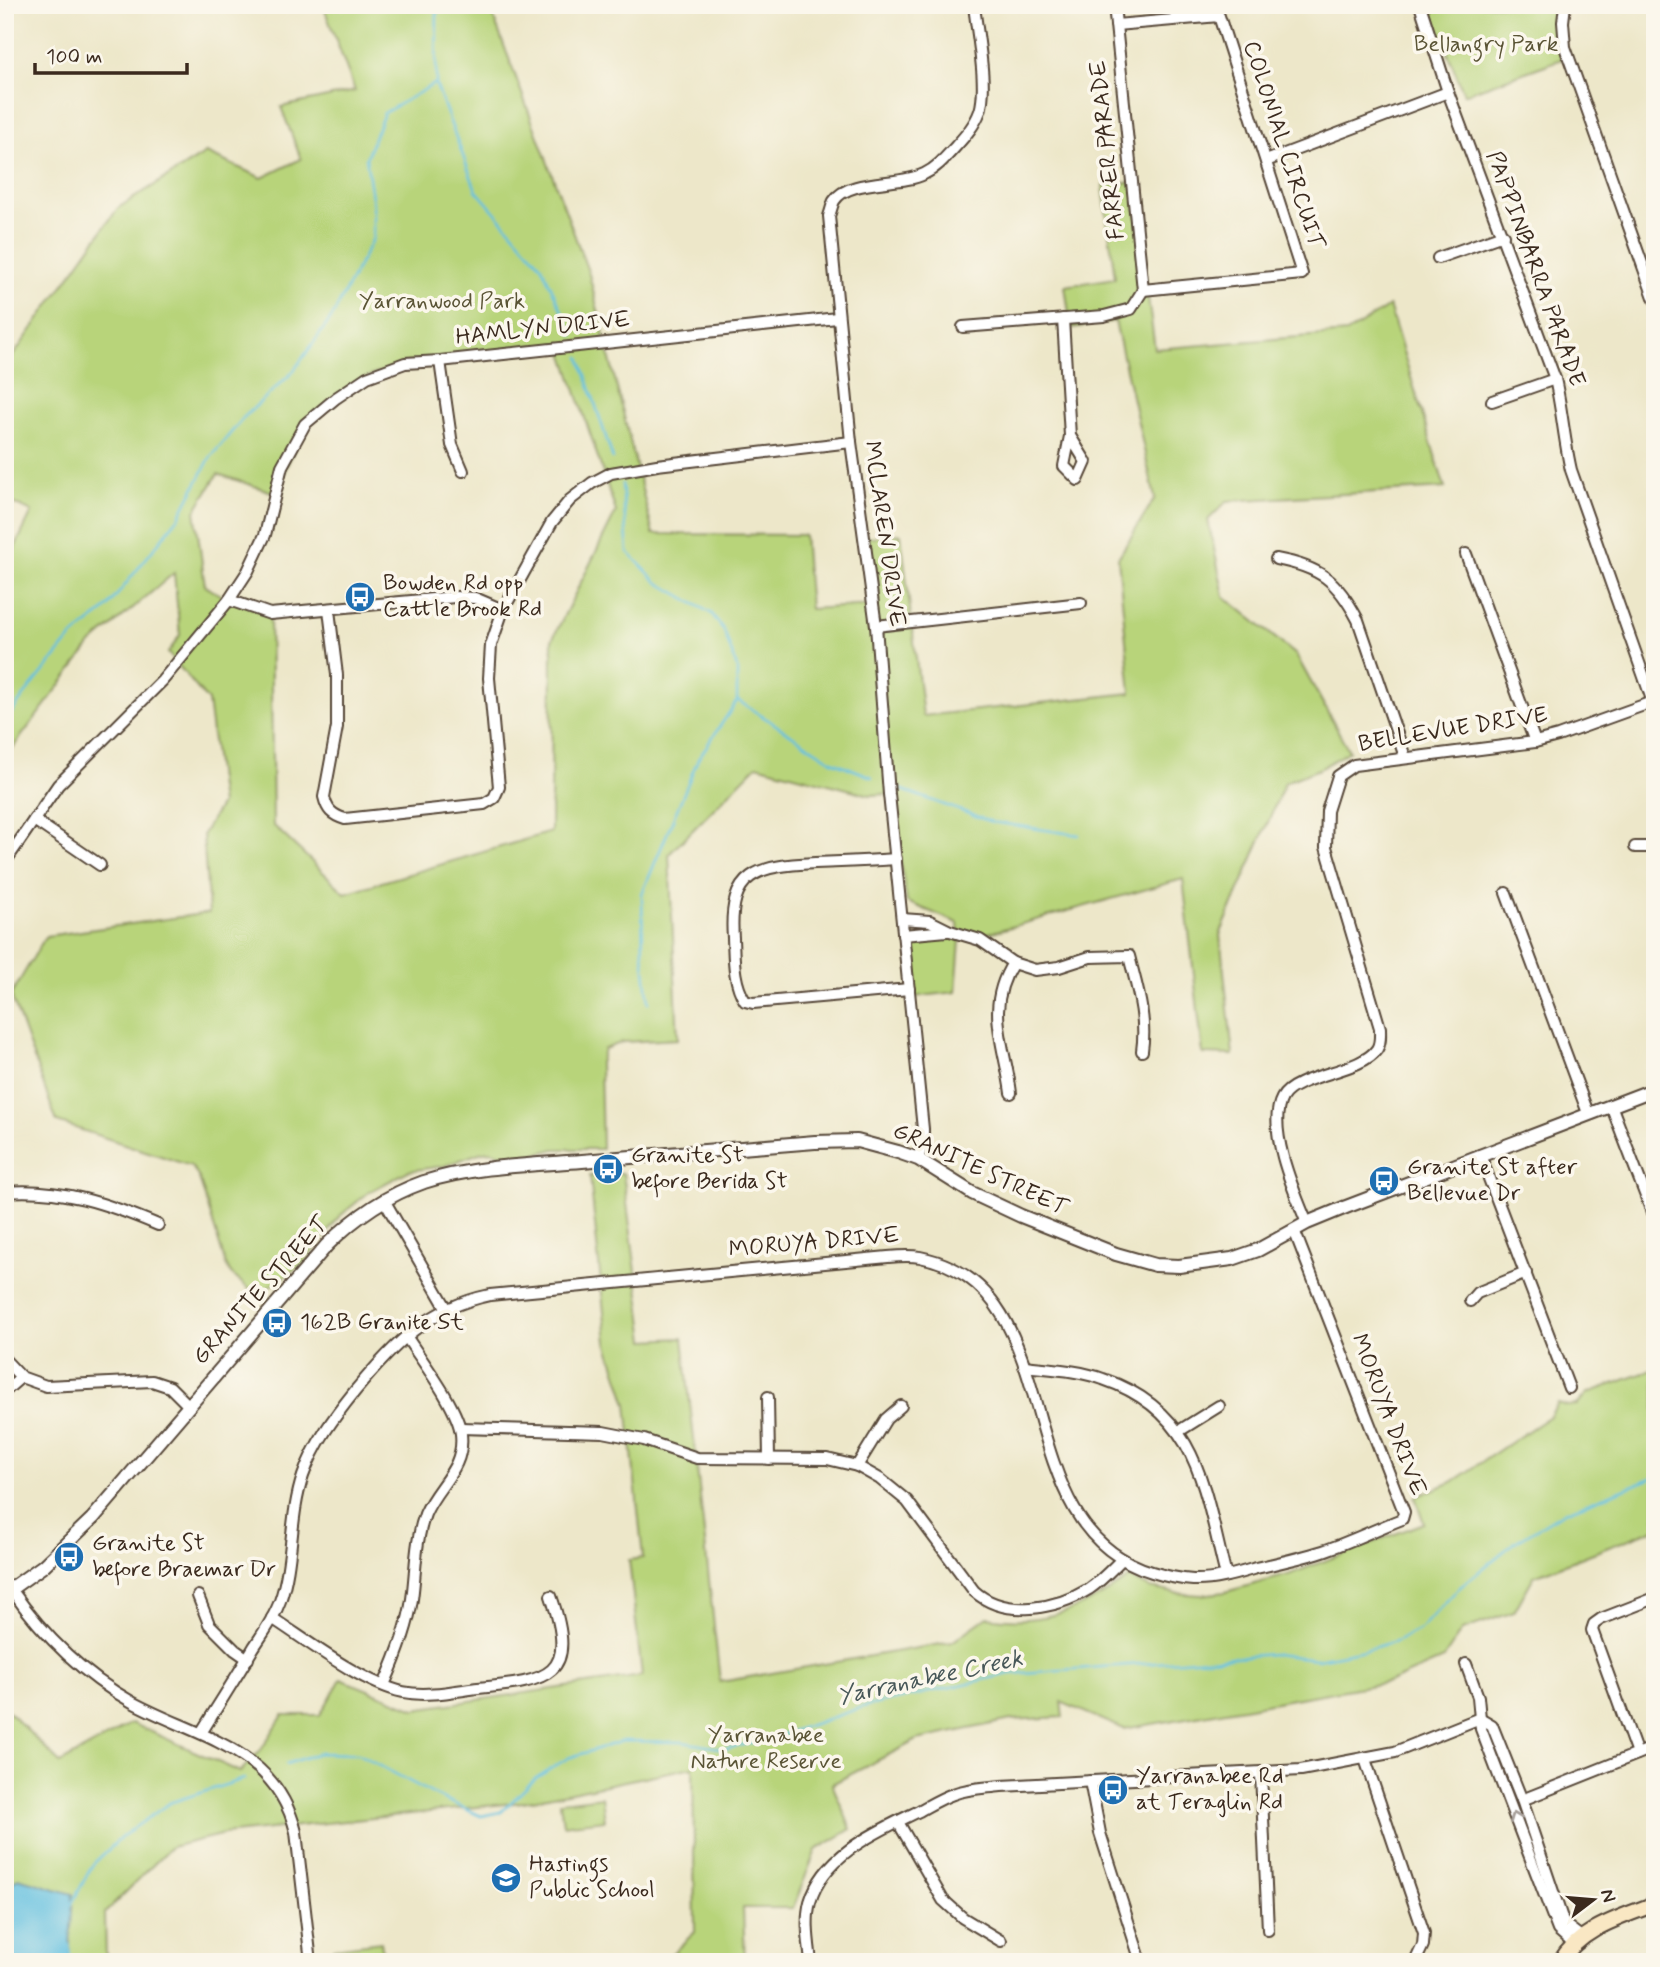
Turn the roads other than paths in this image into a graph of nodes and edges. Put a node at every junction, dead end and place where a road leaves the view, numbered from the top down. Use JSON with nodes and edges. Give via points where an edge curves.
{"nodes":[{"id":1,"x":974,"y":5,"type":"edge"},
{"id":2,"x":1114,"y":5,"type":"edge"},
{"id":3,"x":1420,"y":5,"type":"edge"},
{"id":4,"x":1565,"y":5,"type":"edge"},
{"id":5,"x":1116,"y":25,"type":"junction"},
{"id":6,"x":1448,"y":92,"type":"junction"},
{"id":7,"x":1266,"y":161,"type":"junction"},
{"id":8,"x":1503,"y":235,"type":"junction"},
{"id":9,"x":1438,"y":258,"type":"dead end"},
{"id":10,"x":1143,"y":290,"type":"junction"},
{"id":11,"x":1655,"y":300,"type":"edge"},
{"id":12,"x":838,"y":318,"type":"junction"},
{"id":13,"x":1063,"y":319,"type":"junction"},
{"id":14,"x":963,"y":327,"type":"dead end"},
{"id":15,"x":440,"y":361,"type":"junction"},
{"id":16,"x":1555,"y":379,"type":"junction"},
{"id":17,"x":1492,"y":401,"type":"dead end"},
{"id":18,"x":1070,"y":436,"type":"dead end"},
{"id":19,"x":851,"y":442,"type":"junction"},
{"id":20,"x":463,"y":471,"type":"dead end"},
{"id":21,"x":1466,"y":554,"type":"dead end"},
{"id":22,"x":1276,"y":559,"type":"dead end"},
{"id":23,"x":229,"y":600,"type":"junction"},
{"id":24,"x":1081,"y":603,"type":"dead end"},
{"id":25,"x":329,"y":610,"type":"junction"},
{"id":26,"x":503,"y":610,"type":"junction"},
{"id":27,"x":876,"y":626,"type":"junction"},
{"id":28,"x":1654,"y":704,"type":"edge"},
{"id":29,"x":1535,"y":742,"type":"junction"},
{"id":30,"x":1405,"y":757,"type":"junction"},
{"id":31,"x":34,"y":820,"type":"junction"},
{"id":32,"x":1655,"y":847,"type":"edge"},
{"id":33,"x":1635,"y":848,"type":"dead end"},
{"id":34,"x":896,"y":859,"type":"junction"},
{"id":35,"x":5,"y":862,"type":"edge"},
{"id":36,"x":100,"y":864,"type":"dead end"},
{"id":37,"x":1506,"y":893,"type":"dead end"},
{"id":38,"x":902,"y":919,"type":"junction"},
{"id":39,"x":950,"y":931,"type":"junction"},
{"id":40,"x":903,"y":935,"type":"junction"},
{"id":41,"x":1013,"y":963,"type":"junction"},
{"id":42,"x":909,"y":989,"type":"junction"},
{"id":43,"x":1142,"y":1051,"type":"dead end"},
{"id":44,"x":1655,"y":1088,"type":"edge"},
{"id":45,"x":1011,"y":1093,"type":"dead end"},
{"id":46,"x":1611,"y":1105,"type":"junction"},
{"id":47,"x":1588,"y":1113,"type":"junction"},
{"id":48,"x":1480,"y":1156,"type":"junction"},
{"id":49,"x":918,"y":1159,"type":"junction"},
{"id":50,"x":5,"y":1192,"type":"edge"},
{"id":51,"x":384,"y":1200,"type":"junction"},
{"id":52,"x":1300,"y":1205,"type":"junction"},
{"id":53,"x":1322,"y":1217,"type":"junction"},
{"id":54,"x":1655,"y":1220,"type":"edge"},
{"id":55,"x":1307,"y":1223,"type":"junction"},
{"id":56,"x":158,"y":1225,"type":"dead end"},
{"id":57,"x":1294,"y":1230,"type":"junction"},
{"id":58,"x":1526,"y":1273,"type":"junction"},
{"id":59,"x":1470,"y":1301,"type":"dead end"},
{"id":60,"x":447,"y":1309,"type":"junction"},
{"id":61,"x":406,"y":1336,"type":"junction"},
{"id":62,"x":5,"y":1360,"type":"edge"},
{"id":63,"x":1024,"y":1366,"type":"junction"},
{"id":64,"x":20,"y":1377,"type":"junction"},
{"id":65,"x":1569,"y":1388,"type":"dead end"},
{"id":66,"x":5,"y":1391,"type":"edge"},
{"id":67,"x":768,"y":1397,"type":"dead end"},
{"id":68,"x":188,"y":1405,"type":"junction"},
{"id":69,"x":901,"y":1406,"type":"dead end"},
{"id":70,"x":1219,"y":1406,"type":"dead end"},
{"id":71,"x":460,"y":1428,"type":"junction"},
{"id":72,"x":1179,"y":1431,"type":"junction"},
{"id":73,"x":769,"y":1459,"type":"junction"},
{"id":74,"x":857,"y":1466,"type":"junction"},
{"id":75,"x":1122,"y":1559,"type":"junction"},
{"id":76,"x":1226,"y":1576,"type":"junction"},
{"id":77,"x":8,"y":1591,"type":"edge"},
{"id":78,"x":198,"y":1596,"type":"dead end"},
{"id":79,"x":551,"y":1596,"type":"dead end"},
{"id":80,"x":1655,"y":1598,"type":"edge"},
{"id":81,"x":272,"y":1618,"type":"junction"},
{"id":82,"x":248,"y":1658,"type":"junction"},
{"id":83,"x":1466,"y":1664,"type":"dead end"},
{"id":84,"x":384,"y":1685,"type":"junction"},
{"id":85,"x":1480,"y":1718,"type":"junction"},
{"id":86,"x":201,"y":1733,"type":"junction"},
{"id":87,"x":1655,"y":1748,"type":"edge"},
{"id":88,"x":1637,"y":1755,"type":"junction"},
{"id":89,"x":1365,"y":1759,"type":"junction"},
{"id":90,"x":1261,"y":1773,"type":"junction"},
{"id":91,"x":1090,"y":1782,"type":"junction"},
{"id":92,"x":1521,"y":1801,"type":"junction"},
{"id":93,"x":898,"y":1822,"type":"junction"},
{"id":94,"x":1655,"y":1904,"type":"edge"},
{"id":95,"x":1268,"y":1930,"type":"dead end"},
{"id":96,"x":1001,"y":1941,"type":"dead end"},
{"id":97,"x":1577,"y":1941,"type":"junction"},
{"id":98,"x":311,"y":1962,"type":"edge"},
{"id":99,"x":811,"y":1962,"type":"edge"},
{"id":100,"x":1141,"y":1962,"type":"edge"},
{"id":101,"x":1415,"y":1962,"type":"edge"},
{"id":102,"x":1560,"y":1962,"type":"edge"}],
"edges":[{"from":1,"to":12,"type":"street","name":"MCLAREN DRIVE","via":[[983,92],[971,130],[924,175],[865,185],[835,199],[829,216]]},
{"from":2,"to":5,"type":"street","name":"FARRER PARADE"},
{"from":3,"to":6,"type":"street","name":"PAPPINBARRA PARADE"},
{"from":4,"to":11,"type":"street","via":[[1565,47]]},
{"from":5,"to":7,"type":"street","name":"COLONIAL CIRCUIT","via":[[1219,16]]},
{"from":5,"to":10,"type":"street","name":"FARRER PARADE"},
{"from":6,"to":7,"type":"street"},
{"from":6,"to":8,"type":"street","name":"PAPPINBARRA PARADE"},
{"from":7,"to":10,"type":"street","name":"COLONIAL CIRCUIT","via":[[1302,274]]},
{"from":8,"to":9,"type":"street"},
{"from":8,"to":16,"type":"street","name":"PAPPINBARRA PARADE"},
{"from":10,"to":13,"type":"street","via":[[1131,309]]},
{"from":12,"to":15,"type":"street","name":"HAMLYN DRIVE"},
{"from":12,"to":19,"type":"street","name":"MCLAREN DRIVE"},
{"from":13,"to":14,"type":"street"},
{"from":13,"to":18,"type":"street"},
{"from":15,"to":20,"type":"street","via":[[452,445]]},
{"from":15,"to":23,"type":"street","name":"HAMLYN DRIVE","via":[[405,363],[367,377],[305,424],[282,466],[265,534]]},
{"from":16,"to":17,"type":"street"},
{"from":16,"to":28,"type":"street","name":"PAPPINBARRA PARADE","via":[[1571,470]]},
{"from":19,"to":26,"type":"street","via":[[611,473],[570,500],[552,522]]},
{"from":19,"to":27,"type":"street","name":"MCLAREN DRIVE"},
{"from":21,"to":29,"type":"street"},
{"from":22,"to":30,"type":"street","via":[[1319,572],[1348,600]]},
{"from":23,"to":25,"type":"street","via":[[270,614]]},
{"from":23,"to":31,"type":"street","name":"HAMLYN DRIVE","via":[[162,681],[58,785]]},
{"from":24,"to":27,"type":"street"},
{"from":25,"to":26,"type":"street","via":[[454,597],[475,598]]},
{"from":25,"to":26,"type":"street","via":[[337,675],[337,727],[324,797],[327,808],[345,819],[484,804],[494,798],[499,787],[489,678],[491,645]]},
{"from":27,"to":34,"type":"street","name":"MCLAREN DRIVE"},
{"from":28,"to":29,"type":"street","name":"BELLEVUE DRIVE"},
{"from":29,"to":30,"type":"street","name":"BELLEVUE DRIVE"},
{"from":30,"to":52,"type":"street","name":"BELLEVUE DRIVE","via":[[1354,765],[1338,776],[1327,811],[1326,848],[1380,1028],[1379,1046],[1370,1057],[1294,1087],[1281,1099],[1282,1154]]},
{"from":31,"to":35,"type":"street","name":"HAMLYN DRIVE"},
{"from":31,"to":36,"type":"street"},
{"from":32,"to":33,"type":"street"},
{"from":34,"to":38,"type":"street","name":"MCLAREN DRIVE"},
{"from":34,"to":42,"type":"street","via":[[779,865],[754,874],[736,896],[731,912],[736,980],[745,1000],[753,1003]]},
{"from":37,"to":47,"type":"street"},
{"from":38,"to":39,"type":"street","via":[[930,921]]},
{"from":38,"to":40,"type":"street","name":"MCLAREN DRIVE"},
{"from":39,"to":40,"type":"street"},
{"from":39,"to":41,"type":"street","via":[[980,940]]},
{"from":40,"to":42,"type":"street","name":"MCLAREN DRIVE"},
{"from":41,"to":43,"type":"street","via":[[1035,970],[1090,957],[1129,956],[1143,1010]]},
{"from":41,"to":45,"type":"street","via":[[997,1003],[998,1035]]},
{"from":42,"to":49,"type":"street","name":"MCLAREN DRIVE","via":[[923,1129]]},
{"from":44,"to":46,"type":"street","name":"GRANITE STREET"},
{"from":46,"to":47,"type":"street","name":"GRANITE STREET"},
{"from":46,"to":54,"type":"street"},
{"from":47,"to":48,"type":"street","name":"GRANITE STREET"},
{"from":48,"to":53,"type":"street","name":"GRANITE STREET"},
{"from":48,"to":58,"type":"street"},
{"from":49,"to":51,"type":"street","name":"GRANITE STREET","via":[[857,1141],[815,1142],[464,1173]]},
{"from":49,"to":57,"type":"street","name":"GRANITE STREET","via":[[972,1193],[1021,1216],[1155,1265],[1232,1259]]},
{"from":50,"to":56,"type":"street","via":[[78,1196]]},
{"from":51,"to":60,"type":"street"},
{"from":51,"to":68,"type":"street","name":"GRANITE STREET","via":[[327,1245]]},
{"from":52,"to":53,"type":"street"},
{"from":52,"to":55,"type":"street","name":"BELLEVUE DRIVE"},
{"from":53,"to":55,"type":"street","name":"GRANITE STREET"},
{"from":55,"to":57,"type":"street","name":"GRANITE STREET"},
{"from":57,"to":76,"type":"street","name":"MORUYA DRIVE","via":[[1404,1512],[1402,1519],[1325,1550]]},
{"from":58,"to":59,"type":"street","via":[[1477,1293]]},
{"from":58,"to":65,"type":"street"},
{"from":60,"to":61,"type":"street","name":"MORUYA DRIVE"},
{"from":60,"to":63,"type":"street","name":"MORUYA DRIVE","via":[[473,1299],[513,1293],[918,1256],[945,1264],[981,1287],[1012,1332]]},
{"from":61,"to":71,"type":"street"},
{"from":61,"to":81,"type":"street","name":"MORUYA DRIVE","via":[[352,1395],[313,1451],[293,1511],[284,1586]]},
{"from":62,"to":64,"type":"street"},
{"from":63,"to":72,"type":"street","via":[[1119,1385],[1144,1398]]},
{"from":63,"to":75,"type":"street","name":"MORUYA DRIVE","via":[[1069,1503],[1102,1545]]},
{"from":64,"to":66,"type":"street"},
{"from":64,"to":68,"type":"street","via":[[58,1387],[152,1381],[170,1387]]},
{"from":67,"to":73,"type":"street"},
{"from":68,"to":77,"type":"street","name":"GRANITE STREET","via":[[93,1518],[43,1566]]},
{"from":69,"to":74,"type":"street","via":[[886,1419]]},
{"from":70,"to":72,"type":"street"},
{"from":71,"to":73,"type":"street","via":[[603,1432],[697,1458]]},
{"from":71,"to":84,"type":"street","via":[[459,1460],[422,1523],[409,1617]]},
{"from":72,"to":76,"type":"street","via":[[1201,1479]]},
{"from":73,"to":74,"type":"street","via":[[827,1459]]},
{"from":74,"to":75,"type":"street","via":[[907,1501],[974,1591],[994,1604],[1019,1608],[1060,1602],[1091,1587]]},
{"from":75,"to":76,"type":"street","name":"MORUYA DRIVE","via":[[1170,1577]]},
{"from":77,"to":86,"type":"street","via":[[83,1668],[132,1702]]},
{"from":78,"to":82,"type":"street","via":[[208,1623]]},
{"from":79,"to":84,"type":"street","via":[[560,1626],[561,1652],[549,1673],[539,1679],[415,1693]]},
{"from":80,"to":88,"type":"street","via":[[1601,1619],[1592,1630]]},
{"from":81,"to":82,"type":"street","name":"MORUYA DRIVE"},
{"from":81,"to":84,"type":"street"},
{"from":82,"to":86,"type":"street","name":"MORUYA DRIVE"},
{"from":83,"to":85,"type":"street"},
{"from":85,"to":89,"type":"street"},
{"from":85,"to":92,"type":"street","via":[[1492,1725]]},
{"from":97,"to":85,"type":"street","one_way":true,"via":[[1558,1930]]},
{"from":86,"to":98,"type":"street","via":[[248,1759],[283,1797],[296,1832]]},
{"from":87,"to":88,"type":"street"},
{"from":88,"to":92,"type":"street"},
{"from":89,"to":90,"type":"street"},
{"from":89,"to":101,"type":"street","via":[[1424,1933]]},
{"from":90,"to":91,"type":"street"},
{"from":90,"to":95,"type":"street"},
{"from":91,"to":93,"type":"street","via":[[965,1791]]},
{"from":91,"to":100,"type":"street"},
{"from":92,"to":97,"type":"street","via":[[1564,1924]]},
{"from":93,"to":96,"type":"street","via":[[943,1900]]},
{"from":93,"to":99,"type":"street","via":[[847,1851],[822,1878],[810,1904]]},
{"from":94,"to":97,"type":"main road","via":[[1598,1927]]},
{"from":97,"to":102,"type":"main road"}]}
